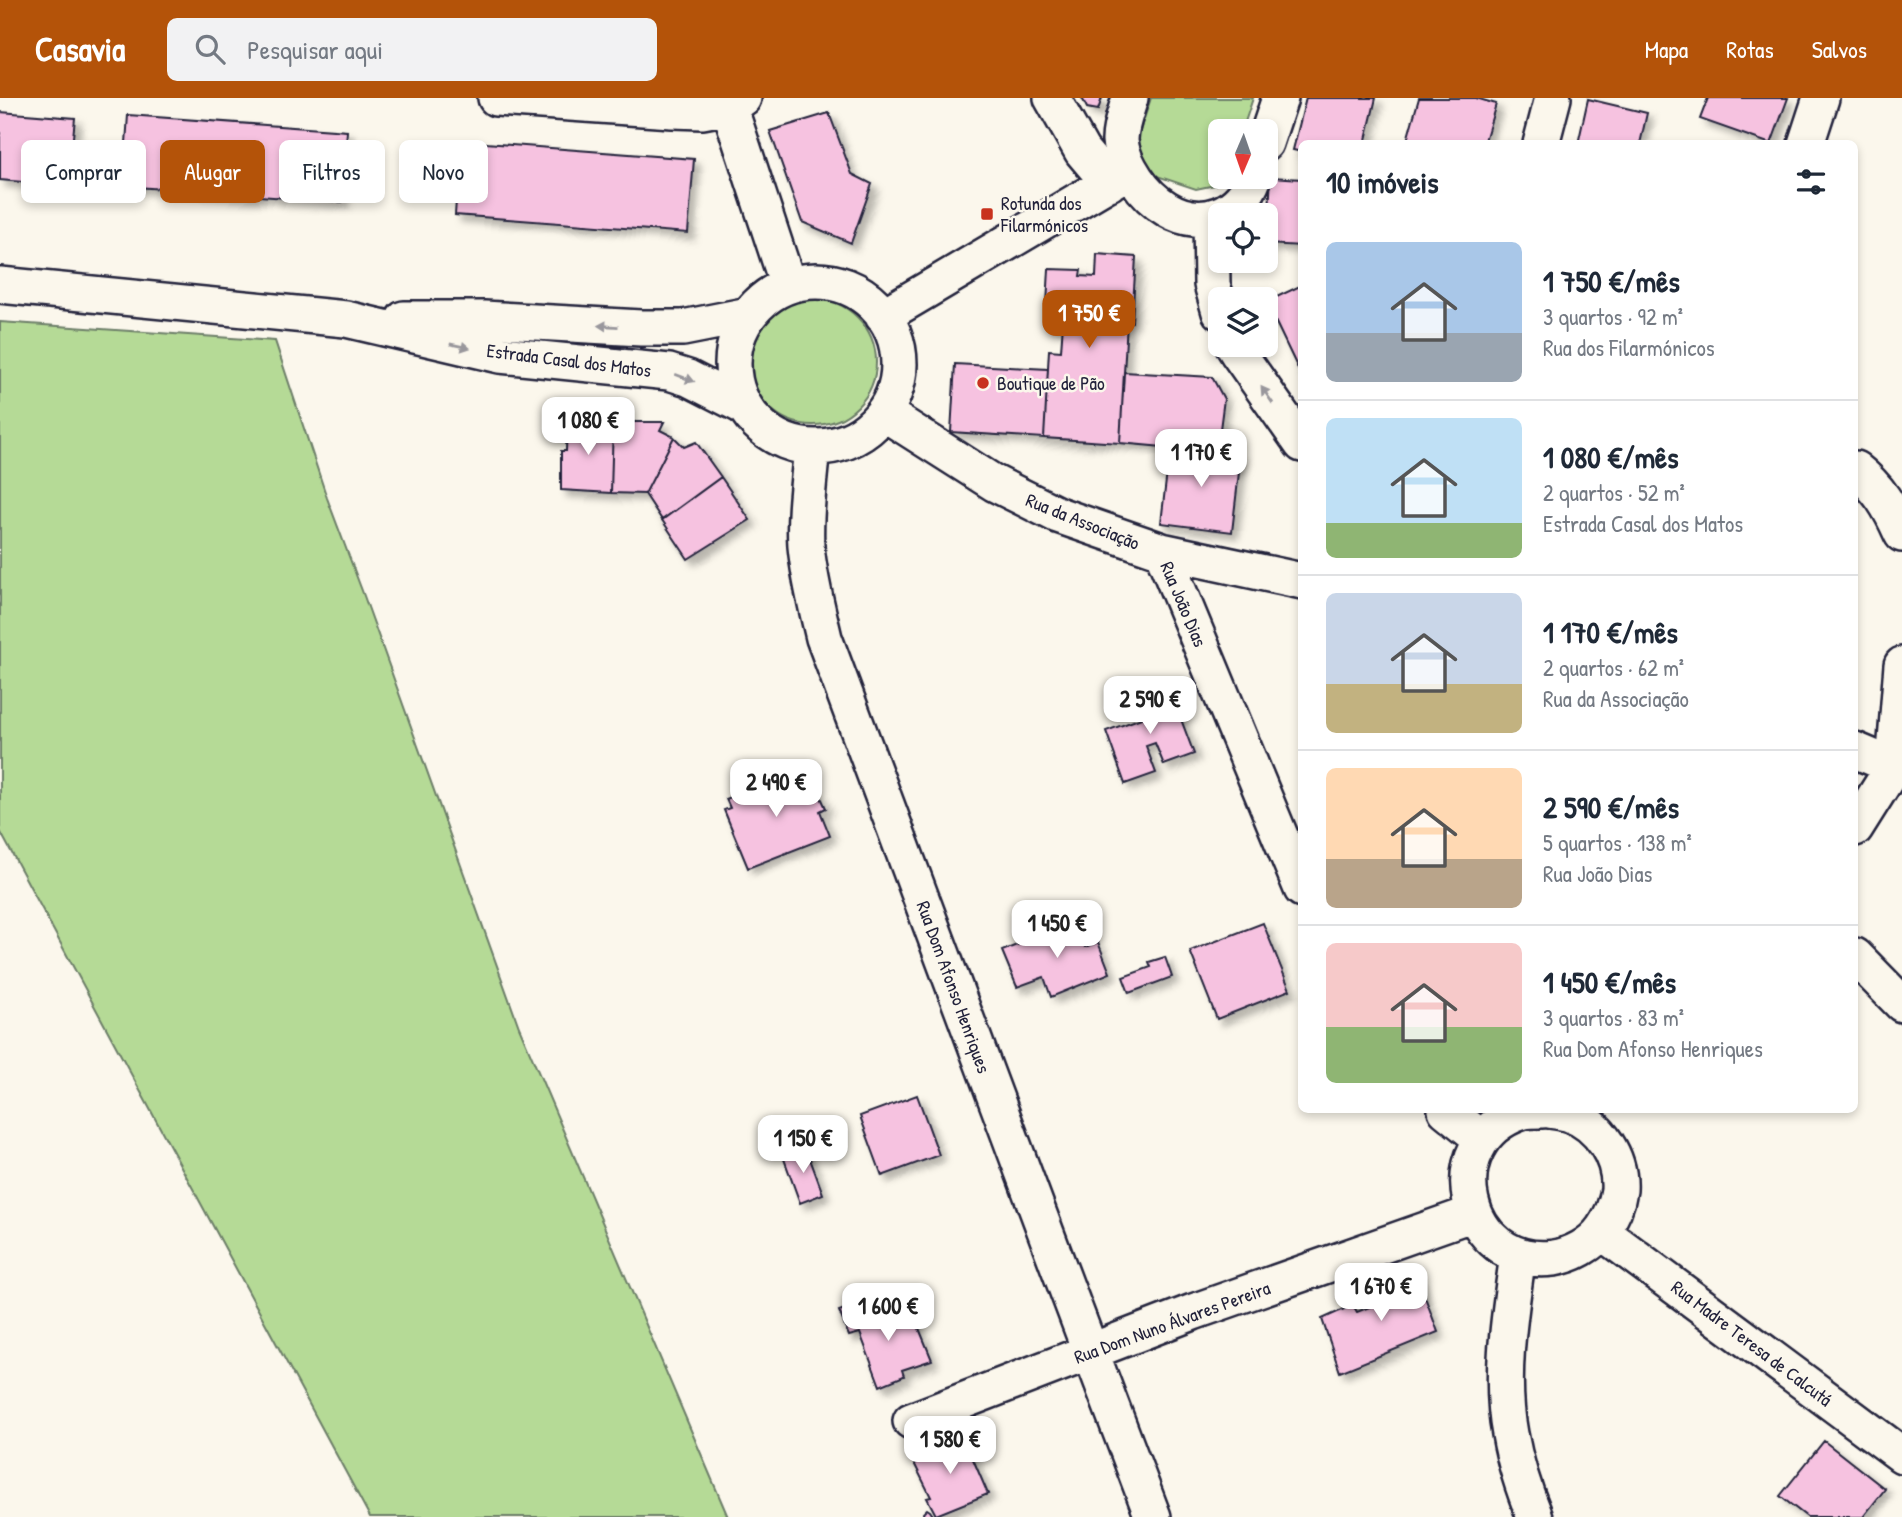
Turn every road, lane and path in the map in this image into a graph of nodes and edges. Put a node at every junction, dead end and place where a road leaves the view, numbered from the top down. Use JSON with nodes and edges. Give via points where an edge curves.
{"nodes":[{"id":1,"x":496,"y":98,"type":"edge"},
{"id":2,"x":1052,"y":98,"type":"edge"},
{"id":3,"x":1130,"y":98,"type":"edge"},
{"id":4,"x":1280,"y":98,"type":"edge"},
{"id":5,"x":1553,"y":98,"type":"edge"},
{"id":6,"x":1821,"y":98,"type":"edge"},
{"id":7,"x":736,"y":102,"type":"edge"},
{"id":8,"x":1273,"y":119,"type":"edge"},
{"id":9,"x":1542,"y":140,"type":"edge"},
{"id":10,"x":1807,"y":140,"type":"edge"},
{"id":11,"x":1120,"y":176,"type":"junction"},
{"id":12,"x":1208,"y":218,"type":"edge"},
{"id":13,"x":0,"y":285,"type":"edge"},
{"id":14,"x":788,"y":285,"type":"junction"},
{"id":15,"x":749,"y":315,"type":"junction"},
{"id":16,"x":883,"y":316,"type":"junction"},
{"id":17,"x":346,"y":319,"type":"junction"},
{"id":18,"x":1240,"y":357,"type":"edge"},
{"id":19,"x":745,"y":407,"type":"junction"},
{"id":20,"x":884,"y":413,"type":"junction"},
{"id":21,"x":1298,"y":438,"type":"edge"},
{"id":22,"x":812,"y":447,"type":"junction"},
{"id":23,"x":1858,"y":471,"type":"edge"},
{"id":24,"x":1902,"y":534,"type":"edge"},
{"id":25,"x":1162,"y":551,"type":"junction"},
{"id":26,"x":1298,"y":580,"type":"edge"},
{"id":27,"x":1902,"y":665,"type":"edge"},
{"id":28,"x":1858,"y":751,"type":"edge"},
{"id":29,"x":1898,"y":768,"type":"edge"},
{"id":30,"x":1858,"y":824,"type":"edge"},
{"id":31,"x":1298,"y":879,"type":"edge"},
{"id":32,"x":1858,"y":959,"type":"edge"},
{"id":33,"x":1902,"y":1004,"type":"edge"},
{"id":34,"x":1450,"y":1113,"type":"edge"},
{"id":35,"x":1518,"y":1113,"type":"edge"},
{"id":36,"x":1566,"y":1113,"type":"edge"},
{"id":37,"x":1600,"y":1118,"type":"edge"},
{"id":38,"x":1482,"y":1139,"type":"junction"},
{"id":39,"x":1474,"y":1213,"type":"junction"},
{"id":40,"x":1601,"y":1232,"type":"junction"},
{"id":41,"x":1518,"y":1255,"type":"junction"},
{"id":42,"x":1091,"y":1352,"type":"junction"},
{"id":43,"x":911,"y":1421,"type":"dead end"},
{"id":44,"x":1902,"y":1455,"type":"edge"},
{"id":45,"x":1153,"y":1517,"type":"edge"},
{"id":46,"x":1535,"y":1517,"type":"edge"}],
"edges":[{"from":1,"to":7,"type":"street","via":[[702,111]]},
{"from":2,"to":11,"type":"street","via":[[1082,151]]},
{"from":3,"to":11,"type":"street","via":[[1120,131]]},
{"from":4,"to":8,"type":"street"},
{"from":5,"to":9,"type":"street"},
{"from":6,"to":10,"type":"street"},
{"from":7,"to":14,"type":"street"},
{"from":11,"to":12,"type":"street","via":[[1167,209]]},
{"from":11,"to":16,"type":"street"},
{"from":13,"to":17,"type":"street","name":"Estrada Casal dos Matos"},
{"from":14,"to":15,"type":"street","via":[[766,297]]},
{"from":14,"to":16,"type":"street","via":[[816,281],[844,285],[869,299]]},
{"from":15,"to":17,"type":"street","name":"Estrada Casal dos Matos","one_way":true,"via":[[683,328],[484,319]]},
{"from":15,"to":19,"type":"street","via":[[737,337],[732,361],[735,385]]},
{"from":16,"to":20,"type":"street","via":[[897,343],[900,368]]},
{"from":17,"to":19,"type":"street","name":"Estrada Casal dos Matos","one_way":true,"via":[[500,355],[669,372]]},
{"from":21,"to":18,"type":"street","one_way":true},
{"from":19,"to":22,"type":"street","via":[[762,428],[785,442]]},
{"from":20,"to":22,"type":"street","via":[[864,432],[839,444]]},
{"from":20,"to":25,"type":"street","name":"Rua da Associação","via":[[994,483],[1058,515]]},
{"from":22,"to":42,"type":"street","name":"Rua Dom Afonso Henriques","via":[[806,545],[824,638]]},
{"from":23,"to":24,"type":"street","via":[[1872,483]]},
{"from":25,"to":26,"type":"street","name":"Rua da Associação"},
{"from":25,"to":31,"type":"street","name":"Rua João Dias"},
{"from":27,"to":29,"type":"street"},
{"from":28,"to":29,"type":"street"},
{"from":29,"to":30,"type":"street"},
{"from":32,"to":33,"type":"street"},
{"from":34,"to":38,"type":"street"},
{"from":35,"to":38,"type":"street"},
{"from":36,"to":37,"type":"street"},
{"from":37,"to":40,"type":"street","via":[[1617,1166],[1619,1189]]},
{"from":38,"to":39,"type":"street","via":[[1469,1175]]},
{"from":39,"to":41,"type":"street","via":[[1484,1231]]},
{"from":39,"to":42,"type":"street","name":"Rua Dom Nuno Álvares Pereira"},
{"from":40,"to":41,"type":"street","via":[[1564,1256]]},
{"from":40,"to":44,"type":"street","name":"Rua Madre Teresa de Calcutá"},
{"from":41,"to":46,"type":"street","via":[[1507,1342],[1509,1431],[1518,1474]]},
{"from":42,"to":43,"type":"street","name":"Rua Dom Nuno Álvares Pereira"},
{"from":42,"to":45,"type":"street","name":"Rua Dom Afonso Henriques"}]}
